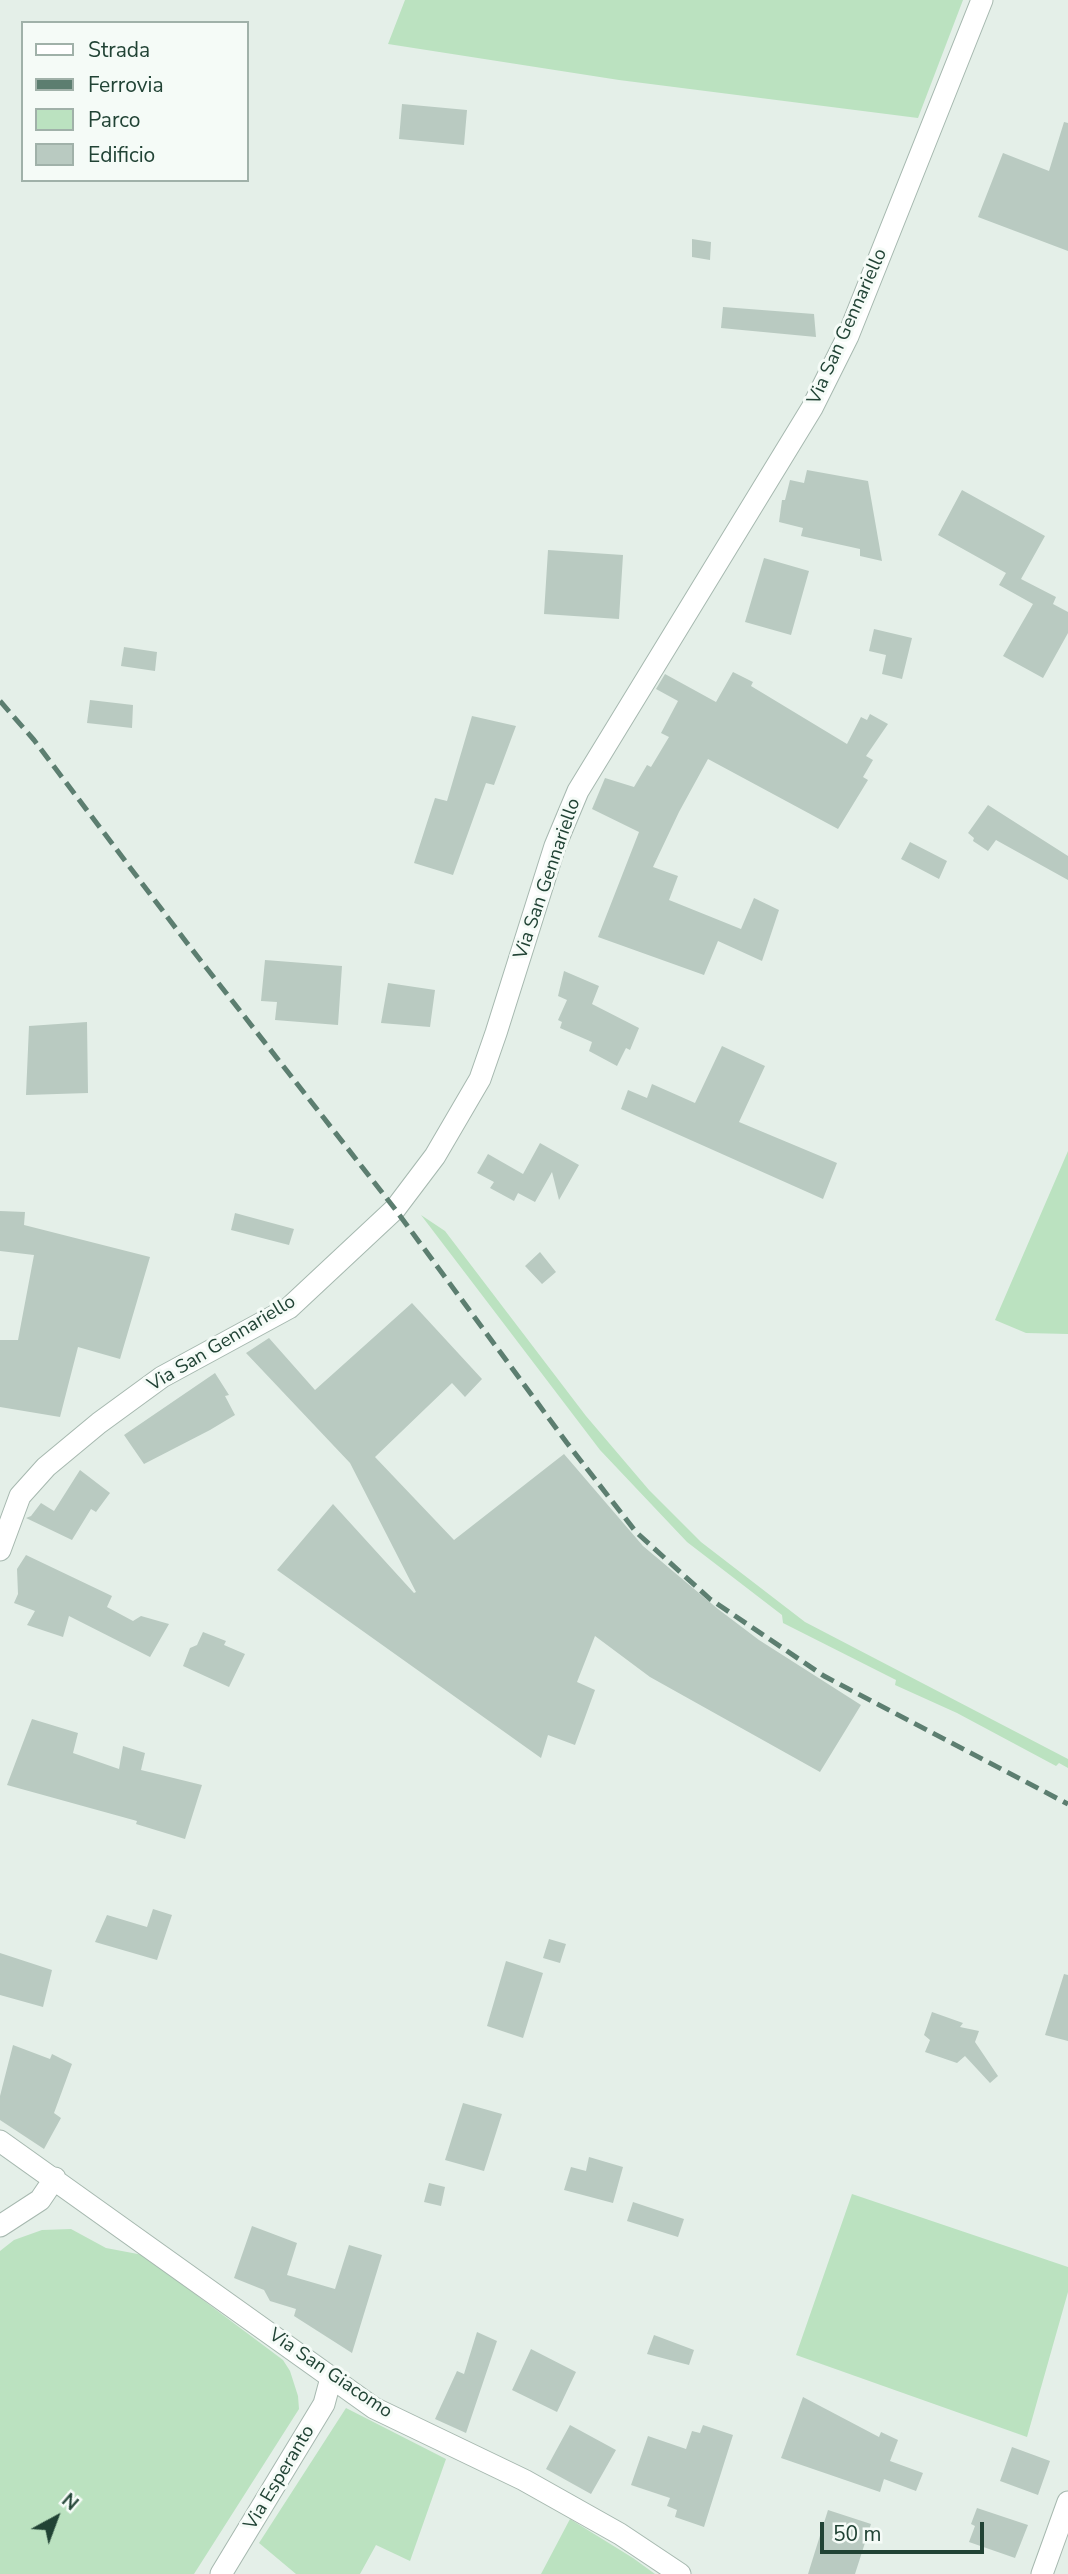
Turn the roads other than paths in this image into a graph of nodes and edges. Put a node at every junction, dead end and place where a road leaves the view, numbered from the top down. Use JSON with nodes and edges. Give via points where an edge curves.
{"nodes":[{"id":1,"x":982,"y":0,"type":"edge"},
{"id":2,"x":0,"y":1550,"type":"edge"},
{"id":3,"x":0,"y":2141,"type":"edge"},
{"id":4,"x":55,"y":2178,"type":"junction"},
{"id":5,"x":0,"y":2226,"type":"edge"},
{"id":6,"x":331,"y":2378,"type":"junction"},
{"id":7,"x":1068,"y":2502,"type":"edge"},
{"id":8,"x":221,"y":2574,"type":"edge"},
{"id":9,"x":680,"y":2574,"type":"edge"},
{"id":10,"x":1042,"y":2574,"type":"edge"}],
"edges":[{"from":1,"to":2,"type":"street","name":"Via San Gennariello","via":[[848,336],[812,408],[578,790],[555,845],[480,1079],[435,1156],[395,1209],[289,1308],[162,1377],[46,1467],[20,1496]]},
{"from":3,"to":4,"type":"street","name":"Via San Giacomo"},
{"from":4,"to":5,"type":"street","via":[[40,2200]]},
{"from":4,"to":6,"type":"street","name":"Via San Giacomo"},
{"from":6,"to":8,"type":"street","name":"Via Esperanto","via":[[324,2404]]},
{"from":6,"to":9,"type":"street","name":"Via San Giacomo","via":[[374,2408],[524,2480]]},
{"from":7,"to":10,"type":"street"}]}
